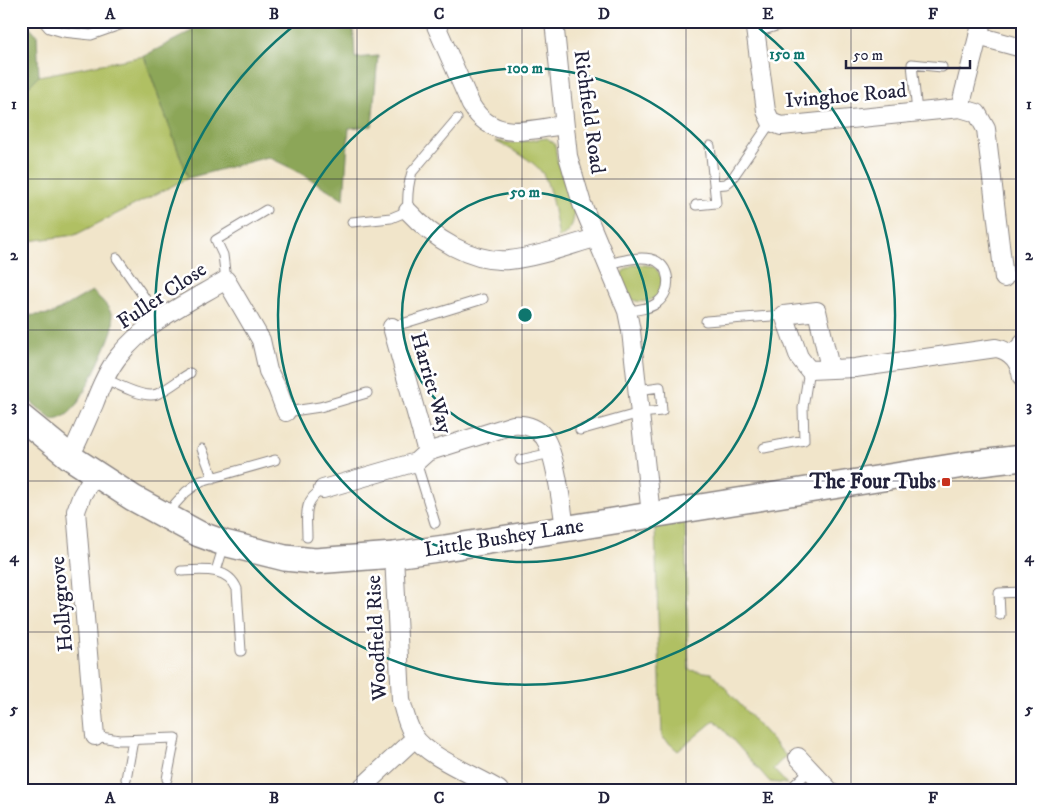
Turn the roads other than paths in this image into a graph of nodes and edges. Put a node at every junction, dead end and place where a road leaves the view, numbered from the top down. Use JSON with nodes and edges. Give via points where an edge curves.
{"nodes":[{"id":1,"x":43,"y":21,"type":"edge"},
{"id":2,"x":65,"y":21,"type":"edge"},
{"id":3,"x":132,"y":21,"type":"edge"},
{"id":4,"x":434,"y":21,"type":"edge"},
{"id":5,"x":554,"y":21,"type":"edge"},
{"id":6,"x":778,"y":21,"type":"edge"},
{"id":7,"x":754,"y":25,"type":"edge"},
{"id":8,"x":980,"y":29,"type":"edge"},
{"id":9,"x":64,"y":32,"type":"junction"},
{"id":10,"x":1022,"y":48,"type":"edge"},
{"id":11,"x":942,"y":67,"type":"dead end"},
{"id":12,"x":960,"y":108,"type":"junction"},
{"id":13,"x":917,"y":112,"type":"junction"},
{"id":14,"x":457,"y":119,"type":"dead end"},
{"id":15,"x":771,"y":122,"type":"junction"},
{"id":16,"x":564,"y":125,"type":"junction"},
{"id":17,"x":710,"y":146,"type":"dead end"},
{"id":18,"x":714,"y":185,"type":"junction"},
{"id":19,"x":696,"y":205,"type":"dead end"},
{"id":20,"x":266,"y":210,"type":"dead end"},
{"id":21,"x":408,"y":211,"type":"junction"},
{"id":22,"x":352,"y":222,"type":"dead end"},
{"id":23,"x":595,"y":238,"type":"junction"},
{"id":24,"x":118,"y":258,"type":"dead end"},
{"id":25,"x":608,"y":264,"type":"junction"},
{"id":26,"x":1022,"y":276,"type":"edge"},
{"id":27,"x":1004,"y":278,"type":"joint"},
{"id":28,"x":226,"y":280,"type":"junction"},
{"id":29,"x":483,"y":300,"type":"dead end"},
{"id":30,"x":627,"y":312,"type":"junction"},
{"id":31,"x":784,"y":315,"type":"junction"},
{"id":32,"x":160,"y":320,"type":"junction"},
{"id":33,"x":706,"y":321,"type":"dead end"},
{"id":34,"x":392,"y":327,"type":"joint"},
{"id":35,"x":1022,"y":338,"type":"edge"},
{"id":36,"x":1009,"y":352,"type":"junction"},
{"id":37,"x":830,"y":368,"type":"junction"},
{"id":38,"x":809,"y":370,"type":"junction"},
{"id":39,"x":190,"y":373,"type":"dead end"},
{"id":40,"x":104,"y":378,"type":"junction"},
{"id":41,"x":1022,"y":378,"type":"edge"},
{"id":42,"x":367,"y":393,"type":"dead end"},
{"id":43,"x":286,"y":412,"type":"joint"},
{"id":44,"x":640,"y":413,"type":"junction"},
{"id":45,"x":21,"y":417,"type":"edge"},
{"id":46,"x":580,"y":430,"type":"dead end"},
{"id":47,"x":764,"y":448,"type":"dead end"},
{"id":48,"x":202,"y":450,"type":"dead end"},
{"id":49,"x":550,"y":453,"type":"junction"},
{"id":50,"x":70,"y":456,"type":"junction"},
{"id":51,"x":422,"y":457,"type":"junction"},
{"id":52,"x":1022,"y":458,"type":"edge"},
{"id":53,"x":275,"y":460,"type":"dead end"},
{"id":54,"x":520,"y":460,"type":"dead end"},
{"id":55,"x":95,"y":473,"type":"junction"},
{"id":56,"x":212,"y":478,"type":"junction"},
{"id":57,"x":323,"y":489,"type":"joint"},
{"id":58,"x":650,"y":515,"type":"junction"},
{"id":59,"x":168,"y":518,"type":"junction"},
{"id":60,"x":435,"y":523,"type":"dead end"},
{"id":61,"x":565,"y":529,"type":"junction"},
{"id":62,"x":306,"y":537,"type":"dead end"},
{"id":63,"x":224,"y":543,"type":"junction"},
{"id":64,"x":394,"y":555,"type":"junction"},
{"id":65,"x":181,"y":571,"type":"dead end"},
{"id":66,"x":216,"y":571,"type":"junction"},
{"id":67,"x":1022,"y":592,"type":"edge"},
{"id":68,"x":1000,"y":615,"type":"dead end"},
{"id":69,"x":241,"y":651,"type":"dead end"},
{"id":70,"x":96,"y":736,"type":"joint"},
{"id":71,"x":415,"y":738,"type":"junction"},
{"id":72,"x":133,"y":740,"type":"junction"},
{"id":73,"x":804,"y":763,"type":"joint"},
{"id":74,"x":167,"y":779,"type":"dead end"},
{"id":75,"x":126,"y":780,"type":"dead end"},
{"id":76,"x":359,"y":790,"type":"edge"},
{"id":77,"x":499,"y":790,"type":"edge"},
{"id":78,"x":789,"y":790,"type":"edge"},
{"id":79,"x":828,"y":790,"type":"edge"}],
"edges":[{"from":1,"to":9,"type":"lane","via":[[48,28]]},
{"from":2,"to":9,"type":"lane"},
{"from":3,"to":9,"type":"lane","via":[[91,35]]},
{"from":4,"to":16,"type":"street","via":[[471,105],[486,124],[511,132]]},
{"from":5,"to":16,"type":"street","name":"Richfield Road"},
{"from":6,"to":7,"type":"street","name":"Ivinghoe Road"},
{"from":7,"to":15,"type":"street","name":"Ivinghoe Road","via":[[766,111]]},
{"from":8,"to":10,"type":"street"},
{"from":8,"to":12,"type":"street"},
{"from":11,"to":13,"type":"lane","via":[[912,64]]},
{"from":12,"to":13,"type":"street","name":"Ivinghoe Road"},
{"from":12,"to":27,"type":"street","via":[[977,113],[986,129]]},
{"from":13,"to":15,"type":"street","name":"Ivinghoe Road","via":[[781,126]]},
{"from":14,"to":21,"type":"lane","via":[[412,172]]},
{"from":15,"to":18,"type":"lane","via":[[731,180]]},
{"from":16,"to":23,"type":"street","name":"Richfield Road","via":[[568,156]]},
{"from":17,"to":18,"type":"lane"},
{"from":18,"to":19,"type":"lane","via":[[716,203]]},
{"from":20,"to":28,"type":"lane","via":[[216,240]]},
{"from":21,"to":22,"type":"lane","via":[[390,218]]},
{"from":21,"to":23,"type":"street","via":[[419,224],[440,239],[466,253],[486,258],[508,260],[535,256]]},
{"from":23,"to":25,"type":"street","name":"Richfield Road"},
{"from":24,"to":32,"type":"lane"},
{"from":25,"to":30,"type":"street","name":"Richfield Road"},
{"from":25,"to":30,"type":"lane","via":[[652,259],[668,274],[666,291],[657,303]]},
{"from":26,"to":27,"type":"lane"},
{"from":28,"to":32,"type":"street","name":"Fuller Close"},
{"from":28,"to":43,"type":"street","via":[[261,340],[268,371]]},
{"from":29,"to":34,"type":"lane"},
{"from":30,"to":44,"type":"street","name":"Richfield Road"},
{"from":31,"to":33,"type":"lane"},
{"from":31,"to":37,"type":"street","via":[[818,311]]},
{"from":31,"to":38,"type":"street","via":[[800,357]]},
{"from":32,"to":40,"type":"street","name":"Fuller Close","via":[[134,338]]},
{"from":34,"to":51,"type":"street","name":"Harriet Way"},
{"from":35,"to":36,"type":"lane"},
{"from":36,"to":37,"type":"street","via":[[996,348],[855,368]]},
{"from":36,"to":41,"type":"street","via":[[1018,362]]},
{"from":37,"to":38,"type":"street"},
{"from":38,"to":47,"type":"lane","via":[[802,408],[804,440]]},
{"from":39,"to":40,"type":"lane","via":[[155,395],[131,390]]},
{"from":40,"to":50,"type":"street","name":"Fuller Close"},
{"from":42,"to":43,"type":"lane","via":[[320,407]]},
{"from":44,"to":46,"type":"lane"},
{"from":44,"to":58,"type":"street","name":"Richfield Road"},
{"from":45,"to":50,"type":"street","name":"Little Bushey Lane"},
{"from":48,"to":56,"type":"lane"},
{"from":49,"to":51,"type":"street","name":"Harriet Way","via":[[543,436],[522,424]]},
{"from":49,"to":54,"type":"lane"},
{"from":49,"to":61,"type":"street","name":"Harriet Way"},
{"from":50,"to":55,"type":"street","name":"Little Bushey Lane"},
{"from":51,"to":57,"type":"street","name":"Harriet Way"},
{"from":51,"to":60,"type":"lane"},
{"from":52,"to":58,"type":"street","name":"Little Bushey Lane"},
{"from":53,"to":56,"type":"lane"},
{"from":55,"to":59,"type":"street","name":"Little Bushey Lane"},
{"from":55,"to":70,"type":"street","name":"Hollygrove","via":[[76,511]]},
{"from":56,"to":59,"type":"lane","via":[[201,481],[186,492]]},
{"from":57,"to":62,"type":"lane","via":[[310,498]]},
{"from":58,"to":61,"type":"street","name":"Little Bushey Lane"},
{"from":59,"to":63,"type":"street","name":"Little Bushey Lane"},
{"from":61,"to":64,"type":"street","name":"Little Bushey Lane"},
{"from":63,"to":64,"type":"street","name":"Little Bushey Lane","via":[[285,558],[315,561]]},
{"from":63,"to":66,"type":"lane"},
{"from":64,"to":71,"type":"street","name":"Woodfield Rise","via":[[401,700],[406,721]]},
{"from":65,"to":66,"type":"lane"},
{"from":66,"to":69,"type":"lane","via":[[234,582],[237,589]]},
{"from":67,"to":68,"type":"lane","via":[[999,594]]},
{"from":70,"to":72,"type":"lane"},
{"from":71,"to":76,"type":"street"},
{"from":71,"to":77,"type":"street","name":"Woodfield Rise","via":[[444,760]]},
{"from":72,"to":74,"type":"lane","via":[[175,738]]},
{"from":72,"to":75,"type":"lane"},
{"from":73,"to":78,"type":"lane"},
{"from":73,"to":79,"type":"street"}]}
